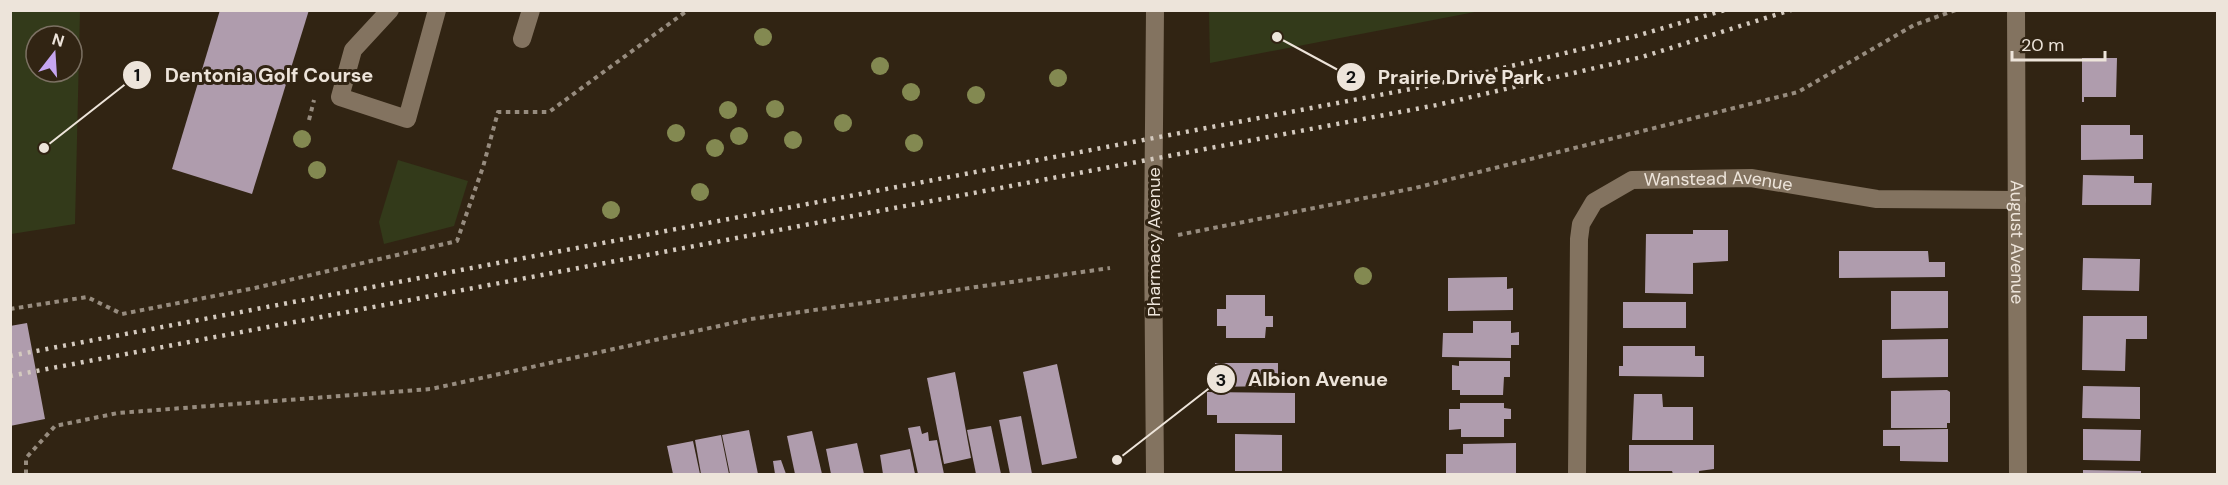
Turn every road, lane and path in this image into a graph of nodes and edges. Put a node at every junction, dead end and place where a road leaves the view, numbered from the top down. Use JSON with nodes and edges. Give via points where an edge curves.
{"nodes":[{"id":1,"x":390,"y":10,"type":"edge"},
{"id":2,"x":438,"y":10,"type":"edge"},
{"id":3,"x":531,"y":10,"type":"edge"},
{"id":4,"x":688,"y":10,"type":"edge"},
{"id":5,"x":1155,"y":10,"type":"edge"},
{"id":6,"x":1956,"y":10,"type":"edge"},
{"id":7,"x":2016,"y":10,"type":"edge"},
{"id":8,"x":522,"y":39,"type":"dead end"},
{"id":9,"x":2017,"y":200,"type":"junction"},
{"id":10,"x":1153,"y":239,"type":"junction"},
{"id":11,"x":1110,"y":268,"type":"dead end"},
{"id":12,"x":10,"y":309,"type":"edge"},
{"id":13,"x":26,"y":474,"type":"edge"},
{"id":14,"x":1155,"y":474,"type":"edge"},
{"id":15,"x":1577,"y":474,"type":"edge"},
{"id":16,"x":2018,"y":474,"type":"edge"}],
"edges":[{"from":1,"to":2,"type":"street","via":[[353,50],[340,97],[407,119]]},
{"from":3,"to":8,"type":"street"},
{"from":4,"to":12,"type":"path","via":[[549,112],[498,112],[457,241],[122,314],[87,297]]},
{"from":5,"to":10,"type":"street","name":"Pharmacy Avenue"},
{"from":6,"to":10,"type":"path","via":[[1914,26],[1798,92],[1415,188]]},
{"from":7,"to":9,"type":"street","name":"August Avenue"},
{"from":9,"to":15,"type":"street","name":"Wanstead Avenue","via":[[1877,199],[1751,178],[1632,180],[1594,202],[1581,224],[1579,239]]},
{"from":9,"to":16,"type":"street","name":"August Avenue"},
{"from":10,"to":14,"type":"street","name":"Pharmacy Avenue"},
{"from":11,"to":13,"type":"path","via":[[751,319],[431,389],[118,413],[56,426],[26,458]]}]}
